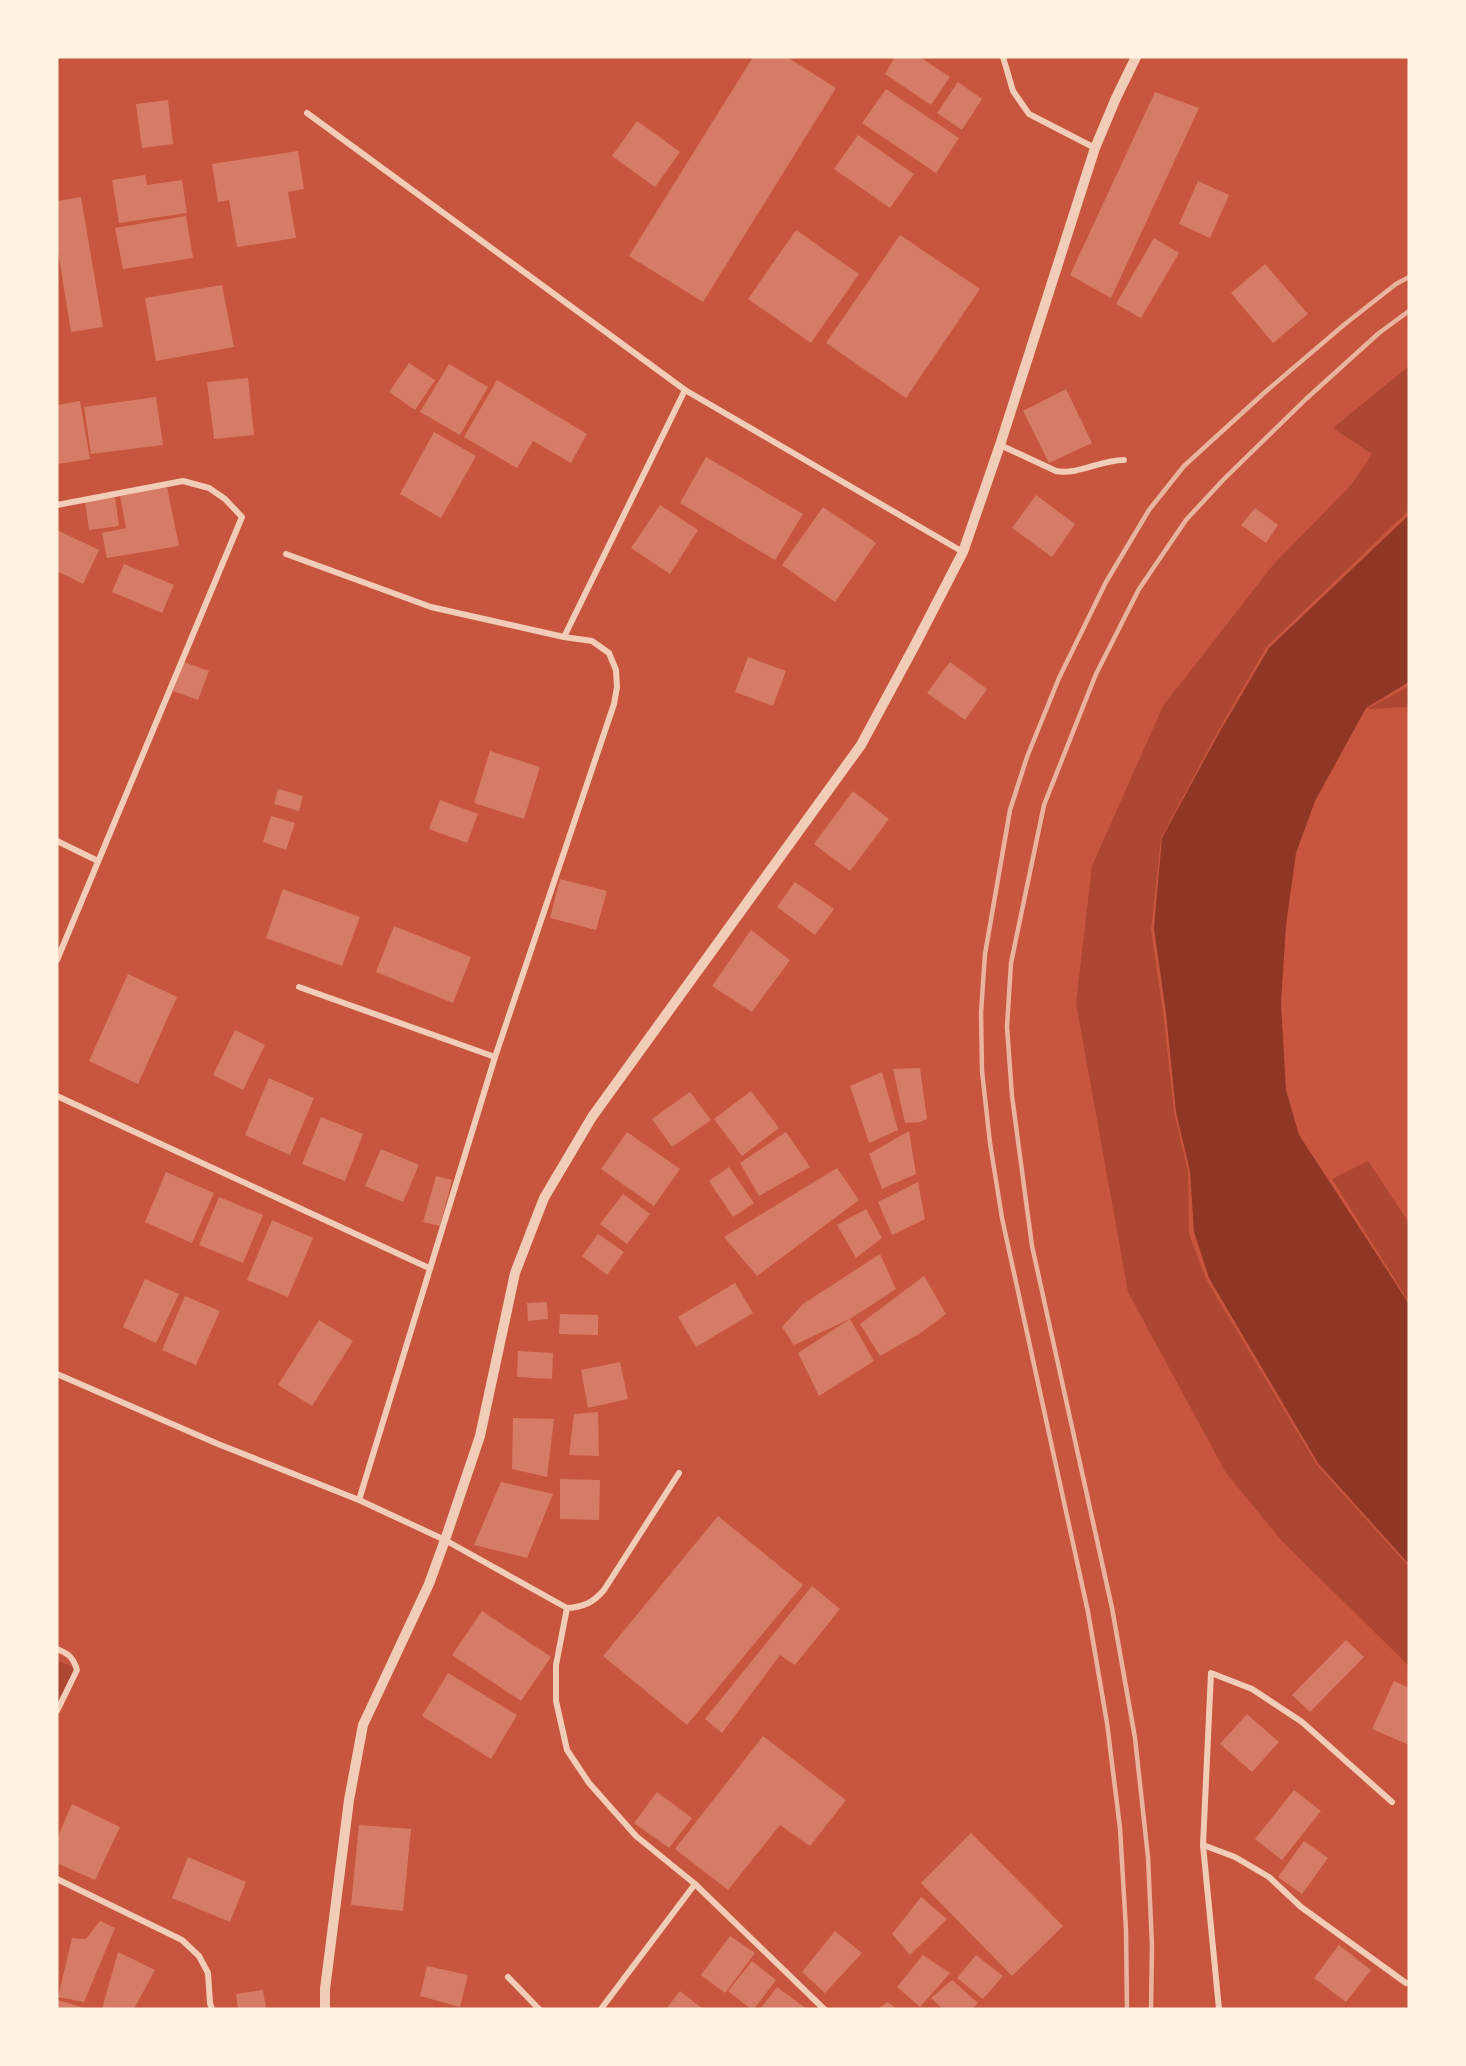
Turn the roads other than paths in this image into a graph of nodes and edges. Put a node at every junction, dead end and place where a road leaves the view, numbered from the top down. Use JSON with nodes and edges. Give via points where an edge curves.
{"nodes":[{"id":1,"x":1003,"y":57,"type":"edge"},
{"id":2,"x":1136,"y":57,"type":"edge"},
{"id":3,"x":307,"y":113,"type":"dead end"},
{"id":4,"x":1095,"y":148,"type":"junction"},
{"id":5,"x":686,"y":390,"type":"junction"},
{"id":6,"x":1000,"y":445,"type":"junction"},
{"id":7,"x":1124,"y":460,"type":"dead end"},
{"id":8,"x":57,"y":505,"type":"edge"},
{"id":9,"x":963,"y":552,"type":"junction"},
{"id":10,"x":286,"y":554,"type":"dead end"},
{"id":11,"x":564,"y":637,"type":"junction"},
{"id":12,"x":57,"y":841,"type":"edge"},
{"id":13,"x":98,"y":861,"type":"junction"},
{"id":14,"x":57,"y":960,"type":"edge"},
{"id":15,"x":299,"y":987,"type":"dead end"},
{"id":16,"x":495,"y":1057,"type":"junction"},
{"id":17,"x":57,"y":1096,"type":"edge"},
{"id":18,"x":429,"y":1268,"type":"junction"},
{"id":19,"x":57,"y":1374,"type":"edge"},
{"id":20,"x":678,"y":1473,"type":"dead end"},
{"id":21,"x":359,"y":1500,"type":"junction"},
{"id":22,"x":445,"y":1540,"type":"junction"},
{"id":23,"x":567,"y":1608,"type":"junction"},
{"id":24,"x":57,"y":1649,"type":"edge"},
{"id":25,"x":57,"y":1711,"type":"edge"},
{"id":26,"x":1392,"y":1802,"type":"dead end"},
{"id":27,"x":1203,"y":1845,"type":"junction"},
{"id":28,"x":57,"y":1879,"type":"edge"},
{"id":29,"x":695,"y":1884,"type":"junction"},
{"id":30,"x":508,"y":1977,"type":"dead end"},
{"id":31,"x":1406,"y":1983,"type":"dead end"},
{"id":32,"x":210,"y":2007,"type":"edge"},
{"id":33,"x":325,"y":2009,"type":"edge"},
{"id":34,"x":539,"y":2009,"type":"edge"},
{"id":35,"x":601,"y":2009,"type":"edge"},
{"id":36,"x":824,"y":2009,"type":"edge"},
{"id":37,"x":1219,"y":2009,"type":"edge"}],
"edges":[{"from":1,"to":4,"type":"street","via":[[1013,91],[1029,114]]},
{"from":2,"to":4,"type":"street"},
{"from":3,"to":5,"type":"street"},
{"from":4,"to":6,"type":"street"},
{"from":5,"to":9,"type":"street"},
{"from":5,"to":11,"type":"street"},
{"from":6,"to":7,"type":"street","via":[[1056,471]]},
{"from":6,"to":9,"type":"street"},
{"from":8,"to":13,"type":"street","via":[[183,481],[209,488],[242,517]]},
{"from":9,"to":22,"type":"street","via":[[861,745],[592,1117],[544,1198],[515,1273],[480,1436]]},
{"from":10,"to":11,"type":"street","via":[[431,607]]},
{"from":11,"to":16,"type":"street","via":[[592,640],[609,653],[617,687]]},
{"from":12,"to":13,"type":"street"},
{"from":13,"to":14,"type":"street"},
{"from":15,"to":16,"type":"street"},
{"from":16,"to":18,"type":"street"},
{"from":17,"to":18,"type":"street"},
{"from":18,"to":21,"type":"street"},
{"from":19,"to":21,"type":"street"},
{"from":20,"to":23,"type":"street","via":[[604,1590],[587,1604]]},
{"from":21,"to":22,"type":"street"},
{"from":22,"to":23,"type":"street"},
{"from":22,"to":33,"type":"street","via":[[429,1584],[363,1725],[349,1800]]},
{"from":23,"to":29,"type":"street","via":[[556,1665],[556,1701],[567,1750],[589,1784],[636,1836]]},
{"from":24,"to":25,"type":"street","via":[[69,1654],[77,1670]]},
{"from":26,"to":27,"type":"street","via":[[1302,1722],[1252,1689],[1211,1673]]},
{"from":27,"to":31,"type":"street","via":[[1235,1857],[1269,1877],[1301,1907]]},
{"from":27,"to":37,"type":"street"},
{"from":28,"to":32,"type":"street","via":[[182,1940],[199,1956],[208,1973]]},
{"from":29,"to":35,"type":"street"},
{"from":29,"to":36,"type":"street"},
{"from":30,"to":34,"type":"street"}]}
